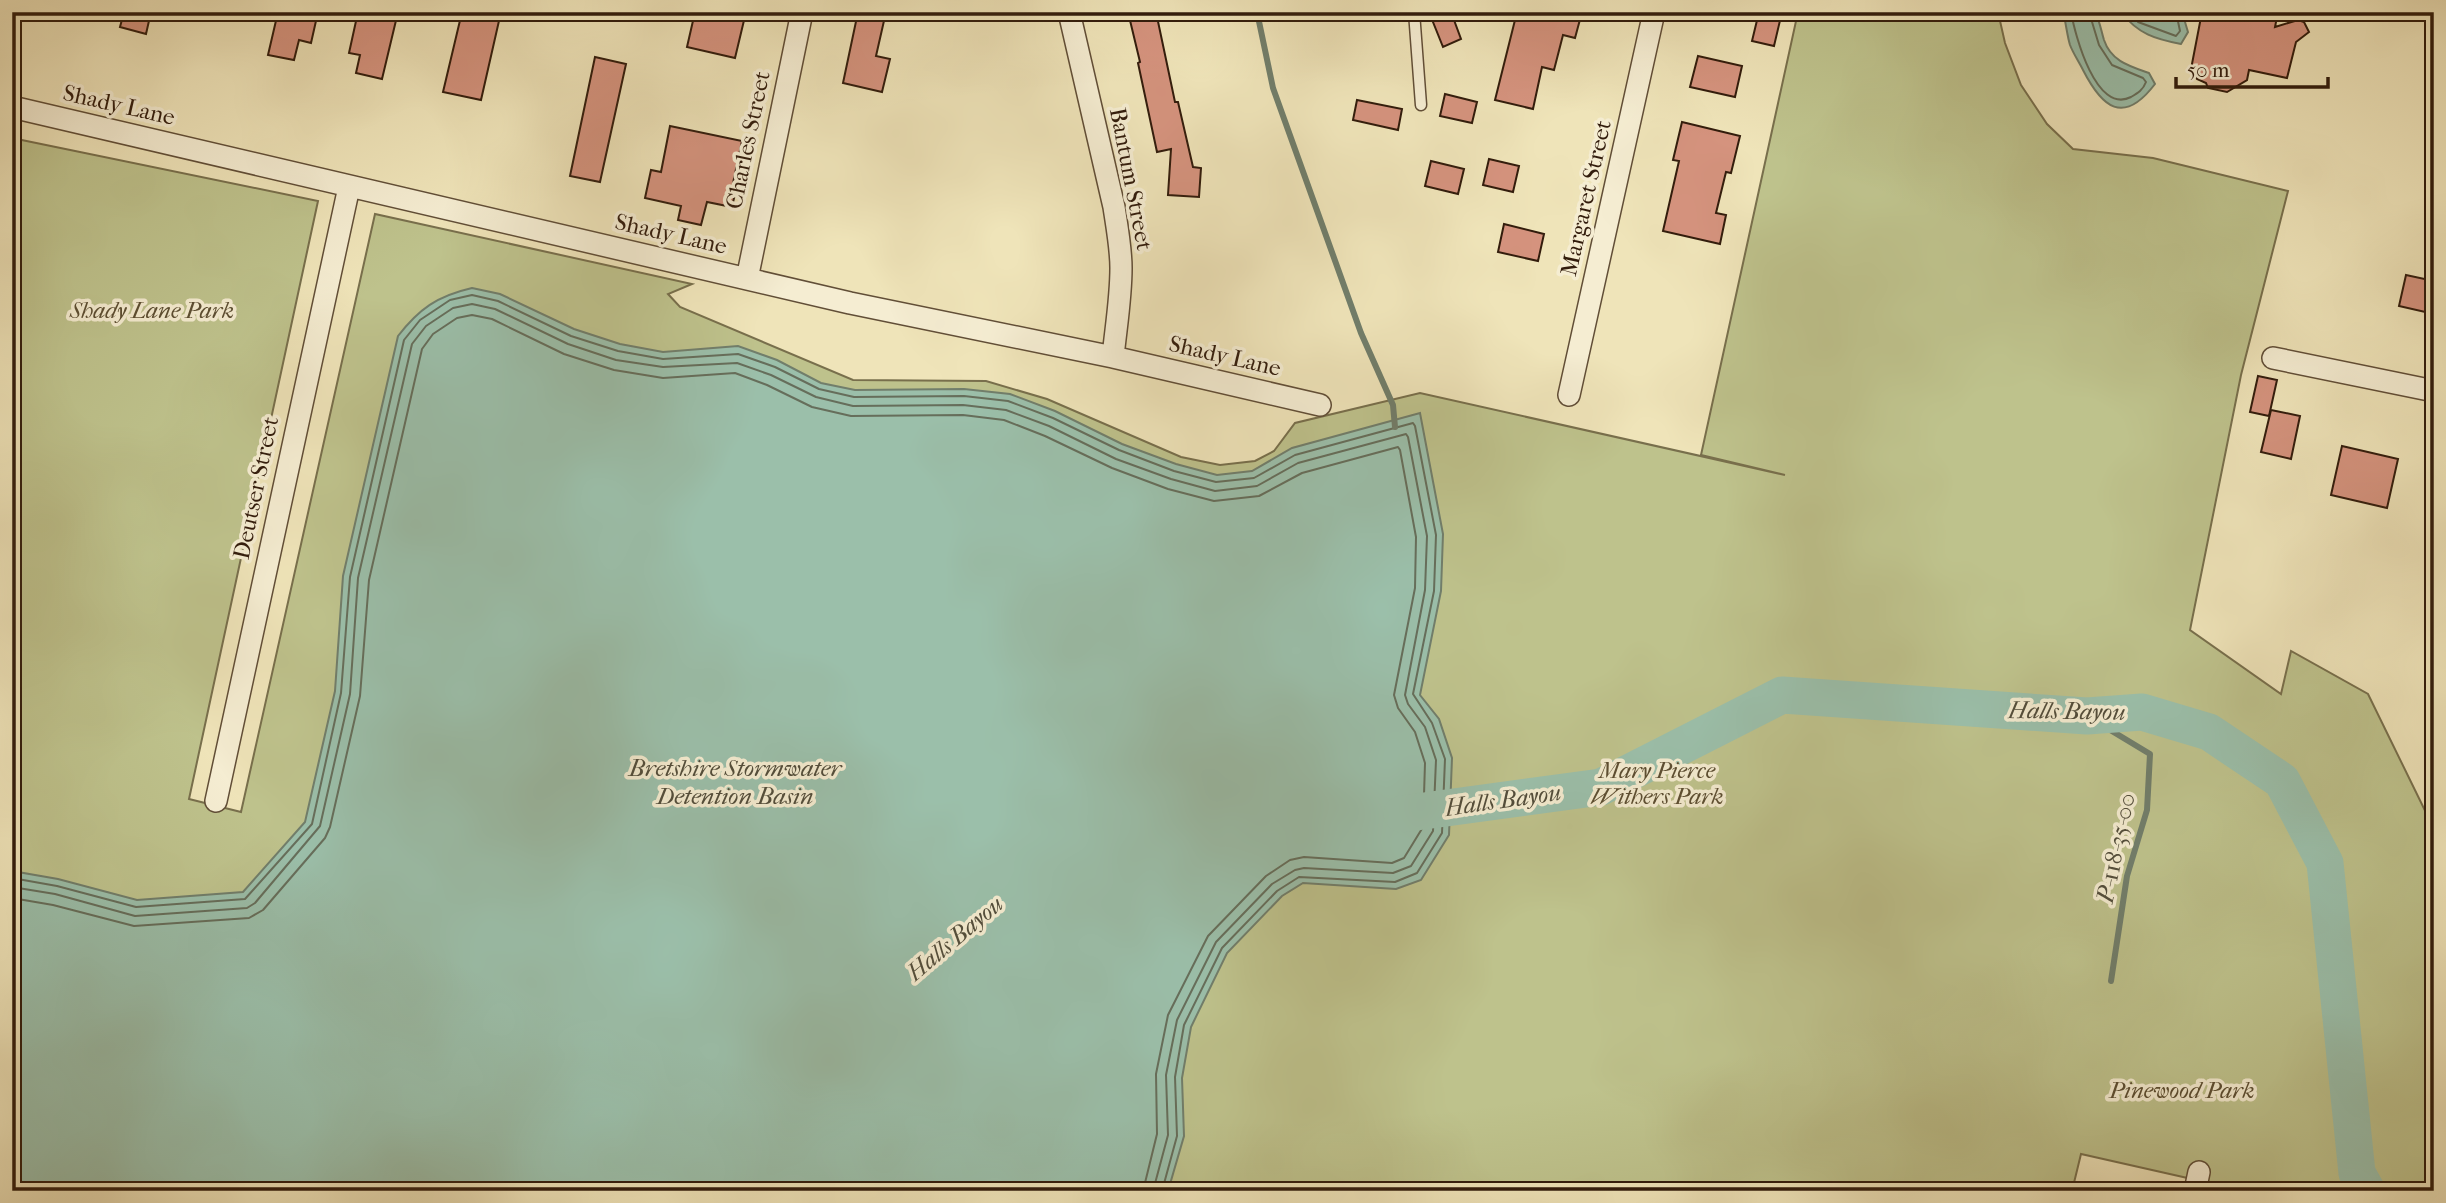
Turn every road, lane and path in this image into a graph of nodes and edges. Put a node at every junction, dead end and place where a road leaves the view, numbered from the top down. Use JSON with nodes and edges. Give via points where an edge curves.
{"nodes":[{"id":1,"x":802,"y":12,"type":"edge"},
{"id":2,"x":1069,"y":12,"type":"edge"},
{"id":3,"x":1414,"y":12,"type":"edge"},
{"id":4,"x":1654,"y":12,"type":"edge"},
{"id":5,"x":1421,"y":105,"type":"dead end"},
{"id":6,"x":12,"y":107,"type":"edge"},
{"id":7,"x":349,"y":187,"type":"junction"},
{"id":8,"x":747,"y":279,"type":"junction"},
{"id":9,"x":1113,"y":357,"type":"junction"},
{"id":10,"x":2273,"y":358,"type":"dead end"},
{"id":11,"x":2434,"y":391,"type":"edge"},
{"id":12,"x":1569,"y":395,"type":"dead end"},
{"id":13,"x":1320,"y":405,"type":"dead end"},
{"id":14,"x":216,"y":801,"type":"dead end"}],
"edges":[{"from":1,"to":8,"type":"street","name":"Charles Street"},
{"from":2,"to":9,"type":"street","name":"Bantum Street","via":[[1118,237],[1120,295]]},
{"from":3,"to":5,"type":"lane"},
{"from":4,"to":12,"type":"street","name":"Margaret Street"},
{"from":6,"to":7,"type":"street","name":"Shady Lane"},
{"from":7,"to":8,"type":"street","name":"Shady Lane"},
{"from":7,"to":14,"type":"street","name":"Deutser Street"},
{"from":8,"to":9,"type":"street","name":"Shady Lane"},
{"from":9,"to":13,"type":"street","name":"Shady Lane"},
{"from":10,"to":11,"type":"street"}]}
